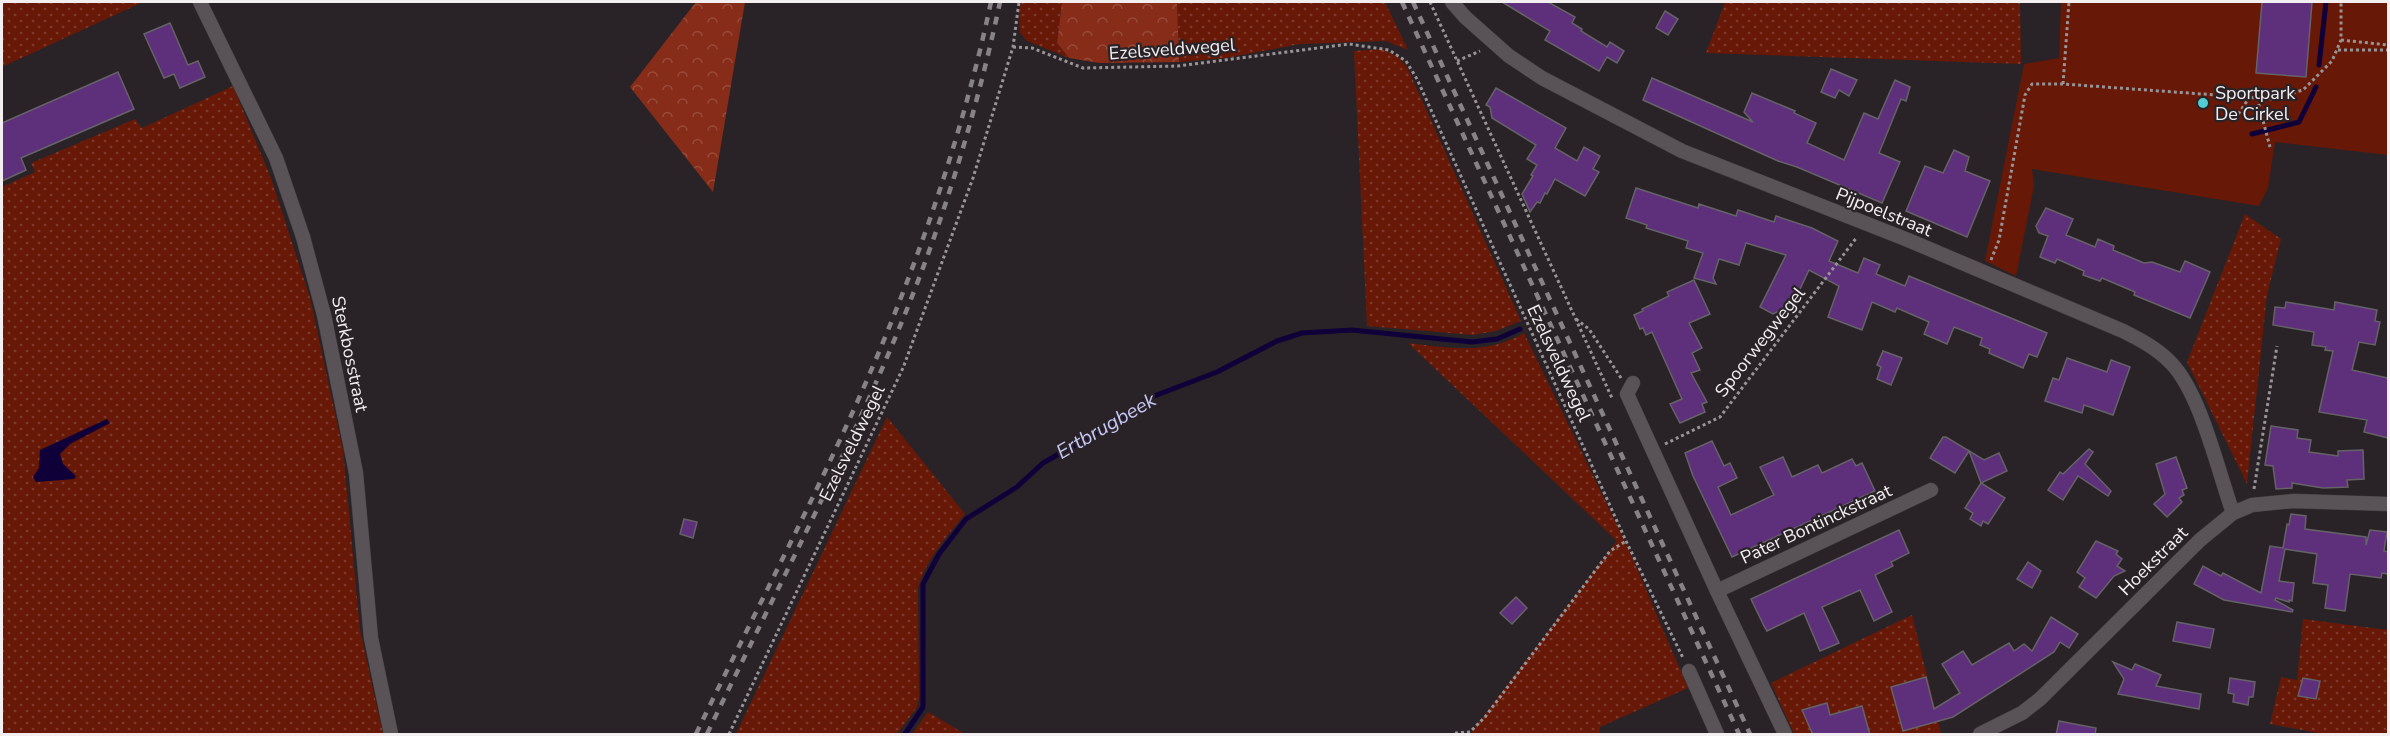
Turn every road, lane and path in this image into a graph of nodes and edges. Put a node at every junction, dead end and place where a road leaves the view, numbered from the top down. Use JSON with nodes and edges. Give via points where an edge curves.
{"nodes":[{"id":1,"x":200,"y":2,"type":"edge"},
{"id":2,"x":1019,"y":2,"type":"edge"},
{"id":3,"x":1430,"y":2,"type":"edge"},
{"id":4,"x":1452,"y":2,"type":"edge"},
{"id":5,"x":2068,"y":2,"type":"edge"},
{"id":6,"x":2341,"y":2,"type":"edge"},
{"id":7,"x":2341,"y":40,"type":"junction"},
{"id":8,"x":1495,"y":43,"type":"junction"},
{"id":9,"x":2388,"y":45,"type":"edge"},
{"id":10,"x":1013,"y":47,"type":"junction"},
{"id":11,"x":2338,"y":50,"type":"junction"},
{"id":12,"x":2388,"y":50,"type":"edge"},
{"id":13,"x":1457,"y":61,"type":"junction"},
{"id":14,"x":2063,"y":84,"type":"junction"},
{"id":15,"x":2249,"y":98,"type":"junction"},
{"id":16,"x":2257,"y":98,"type":"junction"},
{"id":17,"x":2235,"y":119,"type":"dead end"},
{"id":18,"x":2270,"y":147,"type":"dead end"},
{"id":19,"x":1866,"y":224,"type":"junction"},
{"id":20,"x":1986,"y":274,"type":"junction"},
{"id":21,"x":1575,"y":318,"type":"junction"},
{"id":22,"x":2277,"y":346,"type":"dead end"},
{"id":23,"x":1631,"y":387,"type":"joint"},
{"id":24,"x":1614,"y":403,"type":"dead end"},
{"id":25,"x":1653,"y":450,"type":"junction"},
{"id":26,"x":1930,"y":490,"type":"dead end"},
{"id":27,"x":2388,"y":504,"type":"edge"},
{"id":28,"x":2252,"y":505,"type":"junction"},
{"id":29,"x":2233,"y":513,"type":"junction"},
{"id":30,"x":1626,"y":541,"type":"junction"},
{"id":31,"x":1717,"y":591,"type":"junction"},
{"id":32,"x":1689,"y":670,"type":"joint"},
{"id":33,"x":1455,"y":733,"type":"dead end"},
{"id":34,"x":391,"y":735,"type":"edge"},
{"id":35,"x":729,"y":735,"type":"edge"},
{"id":36,"x":1717,"y":735,"type":"edge"},
{"id":37,"x":1785,"y":735,"type":"edge"},
{"id":38,"x":1980,"y":735,"type":"edge"}],
"edges":[{"from":1,"to":34,"type":"street","name":"Sterkbosstraat","via":[[276,158],[324,315],[356,473],[371,638]]},
{"from":2,"to":10,"type":"path"},
{"from":3,"to":13,"type":"path"},
{"from":4,"to":8,"type":"street","name":"Pijpoelstraat"},
{"from":5,"to":14,"type":"path"},
{"from":6,"to":7,"type":"path"},
{"from":7,"to":9,"type":"path"},
{"from":7,"to":11,"type":"path"},
{"from":8,"to":13,"type":"path"},
{"from":8,"to":19,"type":"street","name":"Pijpoelstraat","via":[[1542,78],[1682,151]]},
{"from":10,"to":30,"type":"path","name":"Ezelsveldwegel","via":[[1032,48],[1083,68],[1178,66],[1349,44],[1389,50],[1406,61]]},
{"from":10,"to":35,"type":"path","name":"Ezelsveldwegel","via":[[973,178],[903,368]]},
{"from":11,"to":12,"type":"path"},
{"from":11,"to":16,"type":"path","via":[[2303,90],[2272,99]]},
{"from":13,"to":21,"type":"path"},
{"from":14,"to":15,"type":"path"},
{"from":14,"to":20,"type":"path","via":[[2032,84],[2025,95],[1999,240]]},
{"from":15,"to":16,"type":"path"},
{"from":15,"to":17,"type":"path"},
{"from":16,"to":18,"type":"path"},
{"from":19,"to":20,"type":"street","name":"Pijpoelstraat"},
{"from":19,"to":25,"type":"path","name":"Spoorwegwegel","via":[[1720,417]]},
{"from":20,"to":29,"type":"street","name":"Pijpoelstraat","via":[[2151,345],[2172,364],[2199,411]]},
{"from":21,"to":23,"type":"path","via":[[1589,329]]},
{"from":21,"to":24,"type":"path"},
{"from":22,"to":28,"type":"path"},
{"from":23,"to":25,"type":"street","via":[[1628,394]]},
{"from":25,"to":31,"type":"street"},
{"from":26,"to":31,"type":"street","name":"Pater Bontinckstraat"},
{"from":27,"to":28,"type":"street","name":"Hoekstraat","via":[[2294,501]]},
{"from":28,"to":29,"type":"street","name":"Hoekstraat"},
{"from":29,"to":38,"type":"street","name":"Hoekstraat","via":[[2200,540],[2040,699]]},
{"from":30,"to":32,"type":"path","name":"Ezelsveldwegel"},
{"from":30,"to":33,"type":"path","via":[[1610,551],[1485,717],[1470,732]]},
{"from":31,"to":37,"type":"street"},
{"from":32,"to":36,"type":"street"}]}
